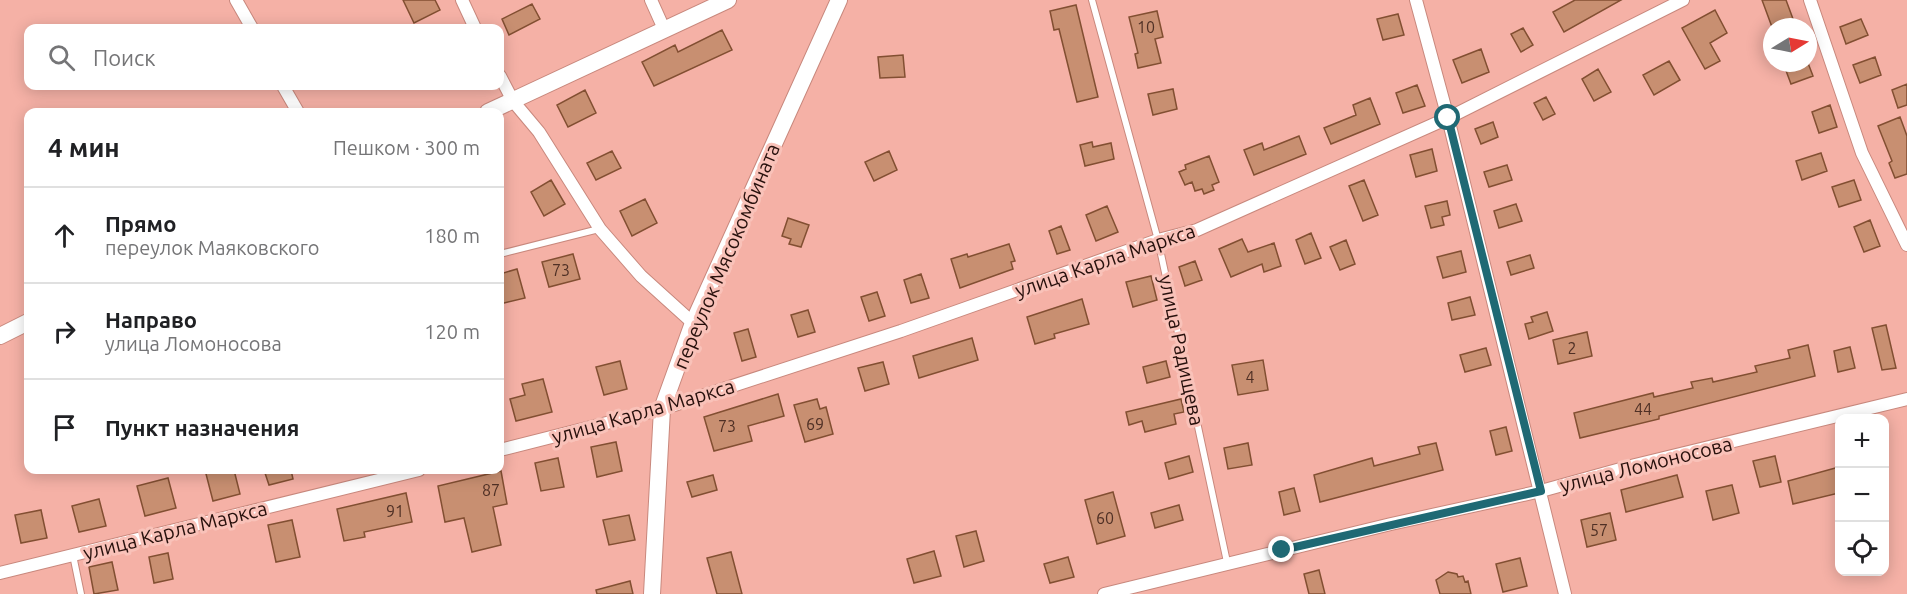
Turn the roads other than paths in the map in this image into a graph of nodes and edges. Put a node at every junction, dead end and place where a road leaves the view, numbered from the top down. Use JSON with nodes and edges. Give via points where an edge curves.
{"nodes":[{"id":1,"x":236,"y":0,"type":"edge"},
{"id":2,"x":462,"y":0,"type":"edge"},
{"id":3,"x":651,"y":0,"type":"edge"},
{"id":4,"x":728,"y":0,"type":"edge"},
{"id":5,"x":839,"y":0,"type":"edge"},
{"id":6,"x":1092,"y":0,"type":"edge"},
{"id":7,"x":1416,"y":0,"type":"edge"},
{"id":8,"x":1683,"y":0,"type":"edge"},
{"id":9,"x":1810,"y":0,"type":"edge"},
{"id":10,"x":250,"y":24,"type":"edge"},
{"id":11,"x":473,"y":24,"type":"edge"},
{"id":12,"x":664,"y":29,"type":"junction"},
{"id":13,"x":504,"y":84,"type":"edge"},
{"id":14,"x":285,"y":90,"type":"edge"},
{"id":15,"x":513,"y":101,"type":"junction"},
{"id":16,"x":296,"y":108,"type":"edge"},
{"id":17,"x":497,"y":108,"type":"edge"},
{"id":18,"x":1448,"y":118,"type":"junction"},
{"id":19,"x":600,"y":229,"type":"junction"},
{"id":20,"x":1158,"y":240,"type":"junction"},
{"id":21,"x":1907,"y":245,"type":"edge"},
{"id":22,"x":504,"y":253,"type":"edge"},
{"id":23,"x":693,"y":323,"type":"junction"},
{"id":24,"x":24,"y":324,"type":"edge"},
{"id":25,"x":0,"y":336,"type":"edge"},
{"id":26,"x":1907,"y":399,"type":"edge"},
{"id":27,"x":662,"y":409,"type":"junction"},
{"id":28,"x":504,"y":449,"type":"edge"},
{"id":29,"x":403,"y":474,"type":"edge"},
{"id":30,"x":1541,"y":491,"type":"junction"},
{"id":31,"x":73,"y":555,"type":"junction"},
{"id":32,"x":1227,"y":562,"type":"junction"},
{"id":33,"x":0,"y":573,"type":"edge"},
{"id":34,"x":1109,"y":593,"type":"edge"},
{"id":35,"x":81,"y":594,"type":"edge"},
{"id":36,"x":652,"y":594,"type":"edge"},
{"id":37,"x":1565,"y":594,"type":"edge"}],
"edges":[{"from":1,"to":10,"type":"street"},
{"from":2,"to":11,"type":"street"},
{"from":3,"to":12,"type":"street"},
{"from":4,"to":12,"type":"street"},
{"from":5,"to":23,"type":"street","name":"переулок Мясокомбината"},
{"from":6,"to":20,"type":"lane","name":"улица Радищева"},
{"from":7,"to":18,"type":"street"},
{"from":8,"to":18,"type":"street","name":"улица Карла Маркса"},
{"from":9,"to":21,"type":"street","via":[[1862,153]]},
{"from":12,"to":15,"type":"street"},
{"from":13,"to":15,"type":"street"},
{"from":14,"to":16,"type":"street"},
{"from":15,"to":17,"type":"street"},
{"from":15,"to":19,"type":"street","via":[[539,132]]},
{"from":18,"to":20,"type":"street","name":"улица Карла Маркса","via":[[1197,230]]},
{"from":18,"to":30,"type":"street"},
{"from":19,"to":22,"type":"lane"},
{"from":19,"to":23,"type":"street","via":[[641,276]]},
{"from":20,"to":27,"type":"street","name":"улица Карла Маркса","via":[[901,331]]},
{"from":20,"to":32,"type":"lane","name":"улица Радищева"},
{"from":23,"to":27,"type":"street","name":"переулок Мясокомбината"},
{"from":24,"to":25,"type":"street"},
{"from":26,"to":30,"type":"street","name":"улица Ломоносова"},
{"from":27,"to":28,"type":"street","name":"улица Карла Маркса"},
{"from":27,"to":36,"type":"street","name":"переулок Мясокомбината"},
{"from":29,"to":31,"type":"street","name":"улица Карла Маркса"},
{"from":30,"to":32,"type":"street","name":"улица Ломоносова"},
{"from":30,"to":37,"type":"street"},
{"from":31,"to":33,"type":"street","name":"улица Карла Маркса"},
{"from":31,"to":35,"type":"lane"},
{"from":32,"to":34,"type":"street","name":"улица Ломоносова"}]}
